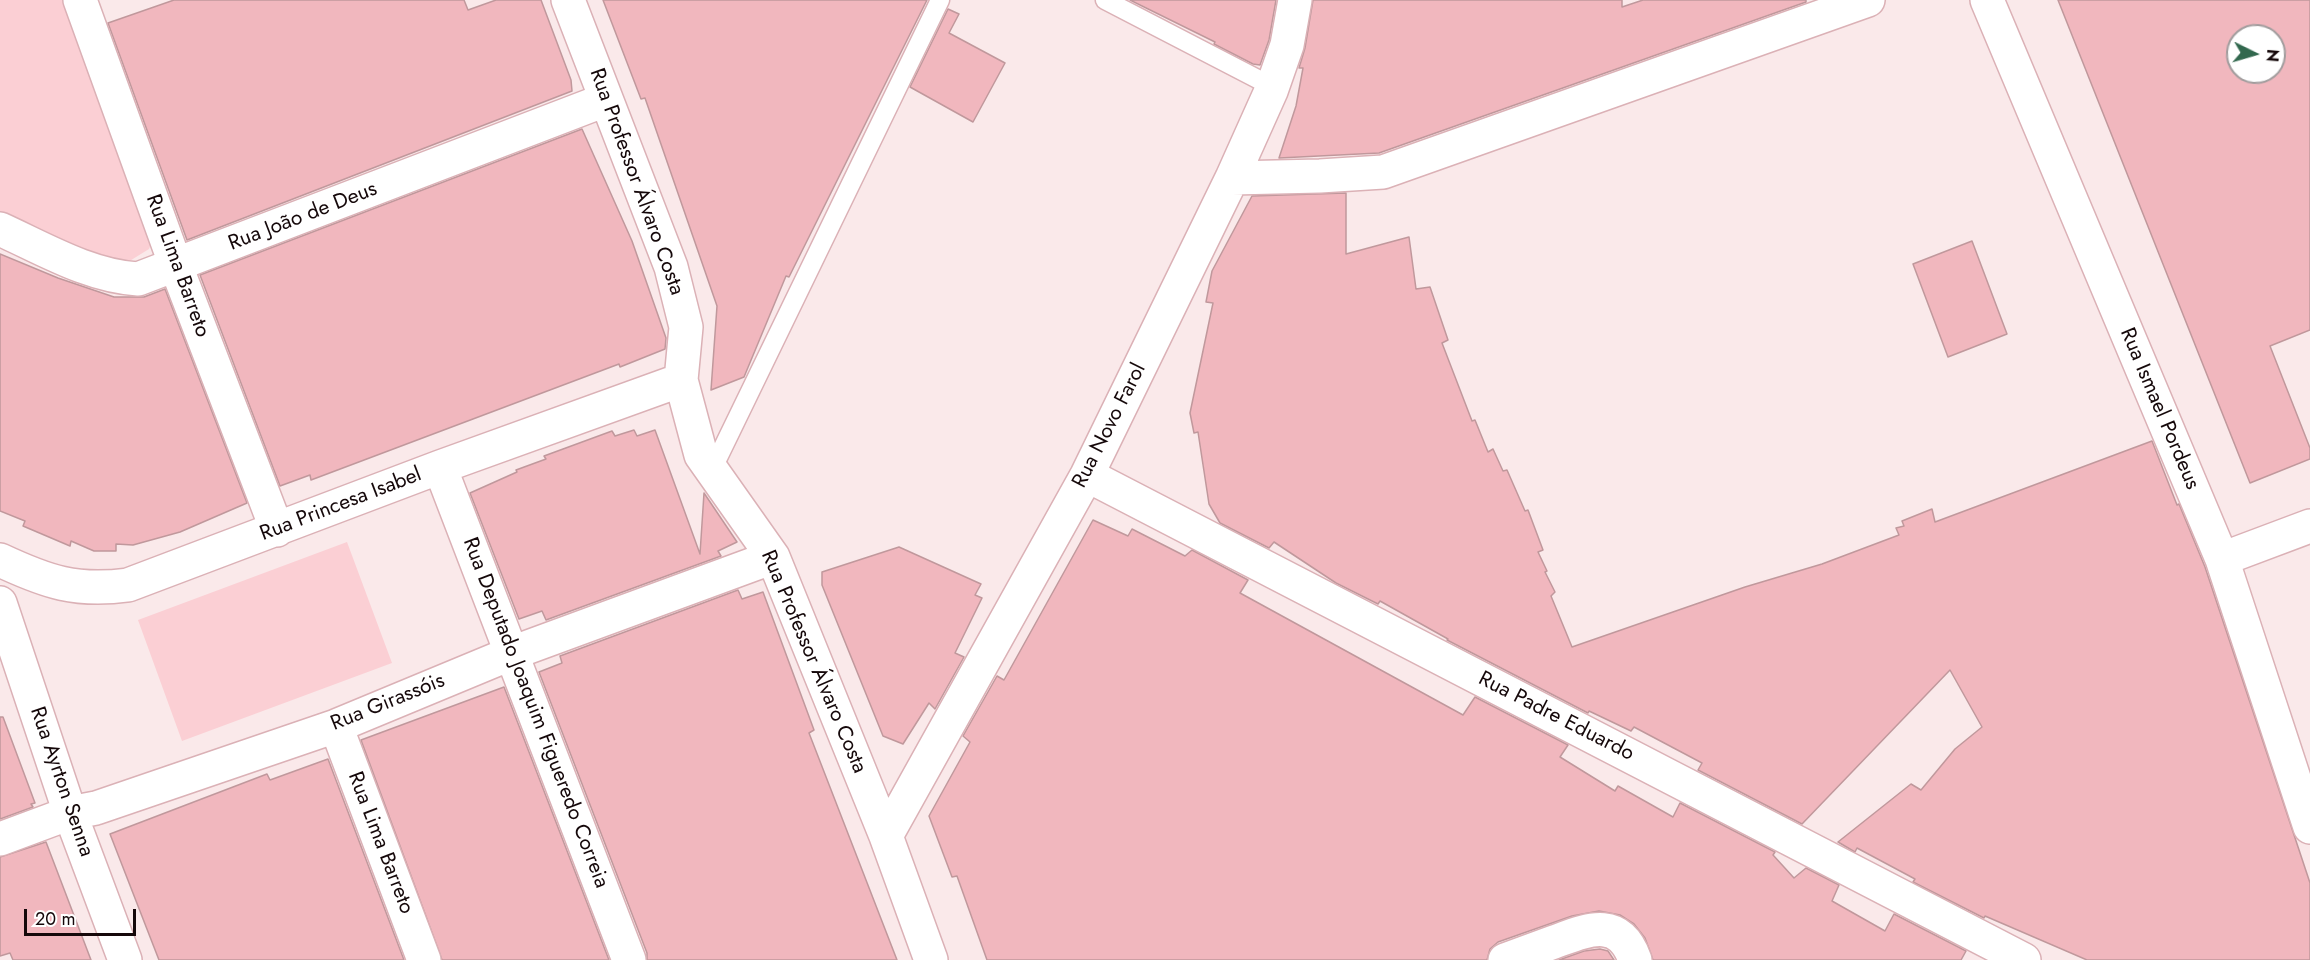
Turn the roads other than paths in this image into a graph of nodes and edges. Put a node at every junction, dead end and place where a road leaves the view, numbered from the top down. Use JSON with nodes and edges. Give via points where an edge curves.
{"nodes":[{"id":1,"x":568,"y":0,"type":"edge"},
{"id":2,"x":940,"y":0,"type":"edge"},
{"id":3,"x":1105,"y":0,"type":"edge"},
{"id":4,"x":1295,"y":0,"type":"edge"},
{"id":5,"x":1868,"y":0,"type":"edge"},
{"id":6,"x":1987,"y":0,"type":"edge"},
{"id":7,"x":89,"y":2,"type":"edge"},
{"id":8,"x":1273,"y":87,"type":"junction"},
{"id":9,"x":605,"y":100,"type":"junction"},
{"id":10,"x":1232,"y":178,"type":"junction"},
{"id":11,"x":0,"y":229,"type":"edge"},
{"id":12,"x":176,"y":266,"type":"junction"},
{"id":13,"x":681,"y":380,"type":"junction"},
{"id":14,"x":440,"y":467,"type":"junction"},
{"id":15,"x":712,"y":470,"type":"junction"},
{"id":16,"x":1087,"y":475,"type":"junction"},
{"id":17,"x":2310,"y":526,"type":"edge"},
{"id":18,"x":278,"y":530,"type":"junction"},
{"id":19,"x":773,"y":557,"type":"junction"},
{"id":20,"x":2222,"y":559,"type":"junction"},
{"id":21,"x":0,"y":560,"type":"edge"},
{"id":22,"x":0,"y":603,"type":"edge"},
{"id":23,"x":512,"y":653,"type":"junction"},
{"id":24,"x":336,"y":726,"type":"junction"},
{"id":25,"x":70,"y":813,"type":"junction"},
{"id":26,"x":2310,"y":827,"type":"edge"},
{"id":27,"x":886,"y":836,"type":"junction"},
{"id":28,"x":0,"y":839,"type":"edge"},
{"id":29,"x":125,"y":960,"type":"edge"},
{"id":30,"x":424,"y":960,"type":"edge"},
{"id":31,"x":629,"y":960,"type":"edge"},
{"id":32,"x":931,"y":960,"type":"edge"},
{"id":33,"x":1505,"y":960,"type":"edge"},
{"id":34,"x":1635,"y":960,"type":"edge"},
{"id":35,"x":2024,"y":960,"type":"edge"}],
"edges":[{"from":1,"to":9,"type":"street","name":"Rua Professor Álvaro Costa"},
{"from":2,"to":15,"type":"lane"},
{"from":3,"to":8,"type":"lane"},
{"from":4,"to":8,"type":"street","name":"Rua Novo Farol","via":[[1287,45]]},
{"from":5,"to":10,"type":"street","via":[[1383,172]]},
{"from":6,"to":20,"type":"street","name":"Rua Ismael Pordeus"},
{"from":7,"to":12,"type":"street","name":"Rua Lima Barreto"},
{"from":8,"to":10,"type":"street","name":"Rua Novo Farol"},
{"from":9,"to":12,"type":"street","name":"Rua João de Deus"},
{"from":9,"to":13,"type":"street","name":"Rua Professor Álvaro Costa","via":[[671,267],[686,327]]},
{"from":10,"to":16,"type":"street","name":"Rua Novo Farol"},
{"from":11,"to":12,"type":"street","name":"Rua João de Deus","via":[[118,278],[138,279]]},
{"from":12,"to":18,"type":"street","name":"Rua Lima Barreto"},
{"from":13,"to":14,"type":"street","name":"Rua Princesa Isabel"},
{"from":13,"to":15,"type":"street","name":"Rua Professor Álvaro Costa","via":[[701,455]]},
{"from":14,"to":18,"type":"street","name":"Rua Princesa Isabel"},
{"from":14,"to":23,"type":"street","name":"Rua Deputado Joaquim Figueredo Correia"},
{"from":15,"to":19,"type":"street","name":"Rua Professor Álvaro Costa"},
{"from":16,"to":27,"type":"street","name":"Rua Novo Farol"},
{"from":16,"to":35,"type":"street","name":"Rua Padre Eduardo"},
{"from":17,"to":20,"type":"street"},
{"from":18,"to":21,"type":"street","name":"Rua Princesa Isabel","via":[[128,585],[99,589],[65,585]]},
{"from":19,"to":23,"type":"street","name":"Rua Girassóis"},
{"from":19,"to":27,"type":"street","name":"Rua Professor Álvaro Costa"},
{"from":20,"to":26,"type":"street","name":"Rua Ismael Pordeus"},
{"from":22,"to":25,"type":"street","name":"Rua Ayrton Senna"},
{"from":23,"to":24,"type":"street","name":"Rua Girassóis"},
{"from":23,"to":31,"type":"street","name":"Rua Deputado Joaquim Figueredo Correia"},
{"from":24,"to":25,"type":"street","name":"Rua Girassóis","via":[[96,808]]},
{"from":24,"to":30,"type":"street","name":"Rua Lima Barreto"},
{"from":25,"to":28,"type":"street","name":"Rua Girassóis"},
{"from":25,"to":29,"type":"street","name":"Rua Ayrton Senna"},
{"from":27,"to":32,"type":"street","name":"Rua Professor Álvaro Costa"},
{"from":33,"to":34,"type":"street","via":[[1590,929],[1609,931],[1622,938]]}]}
